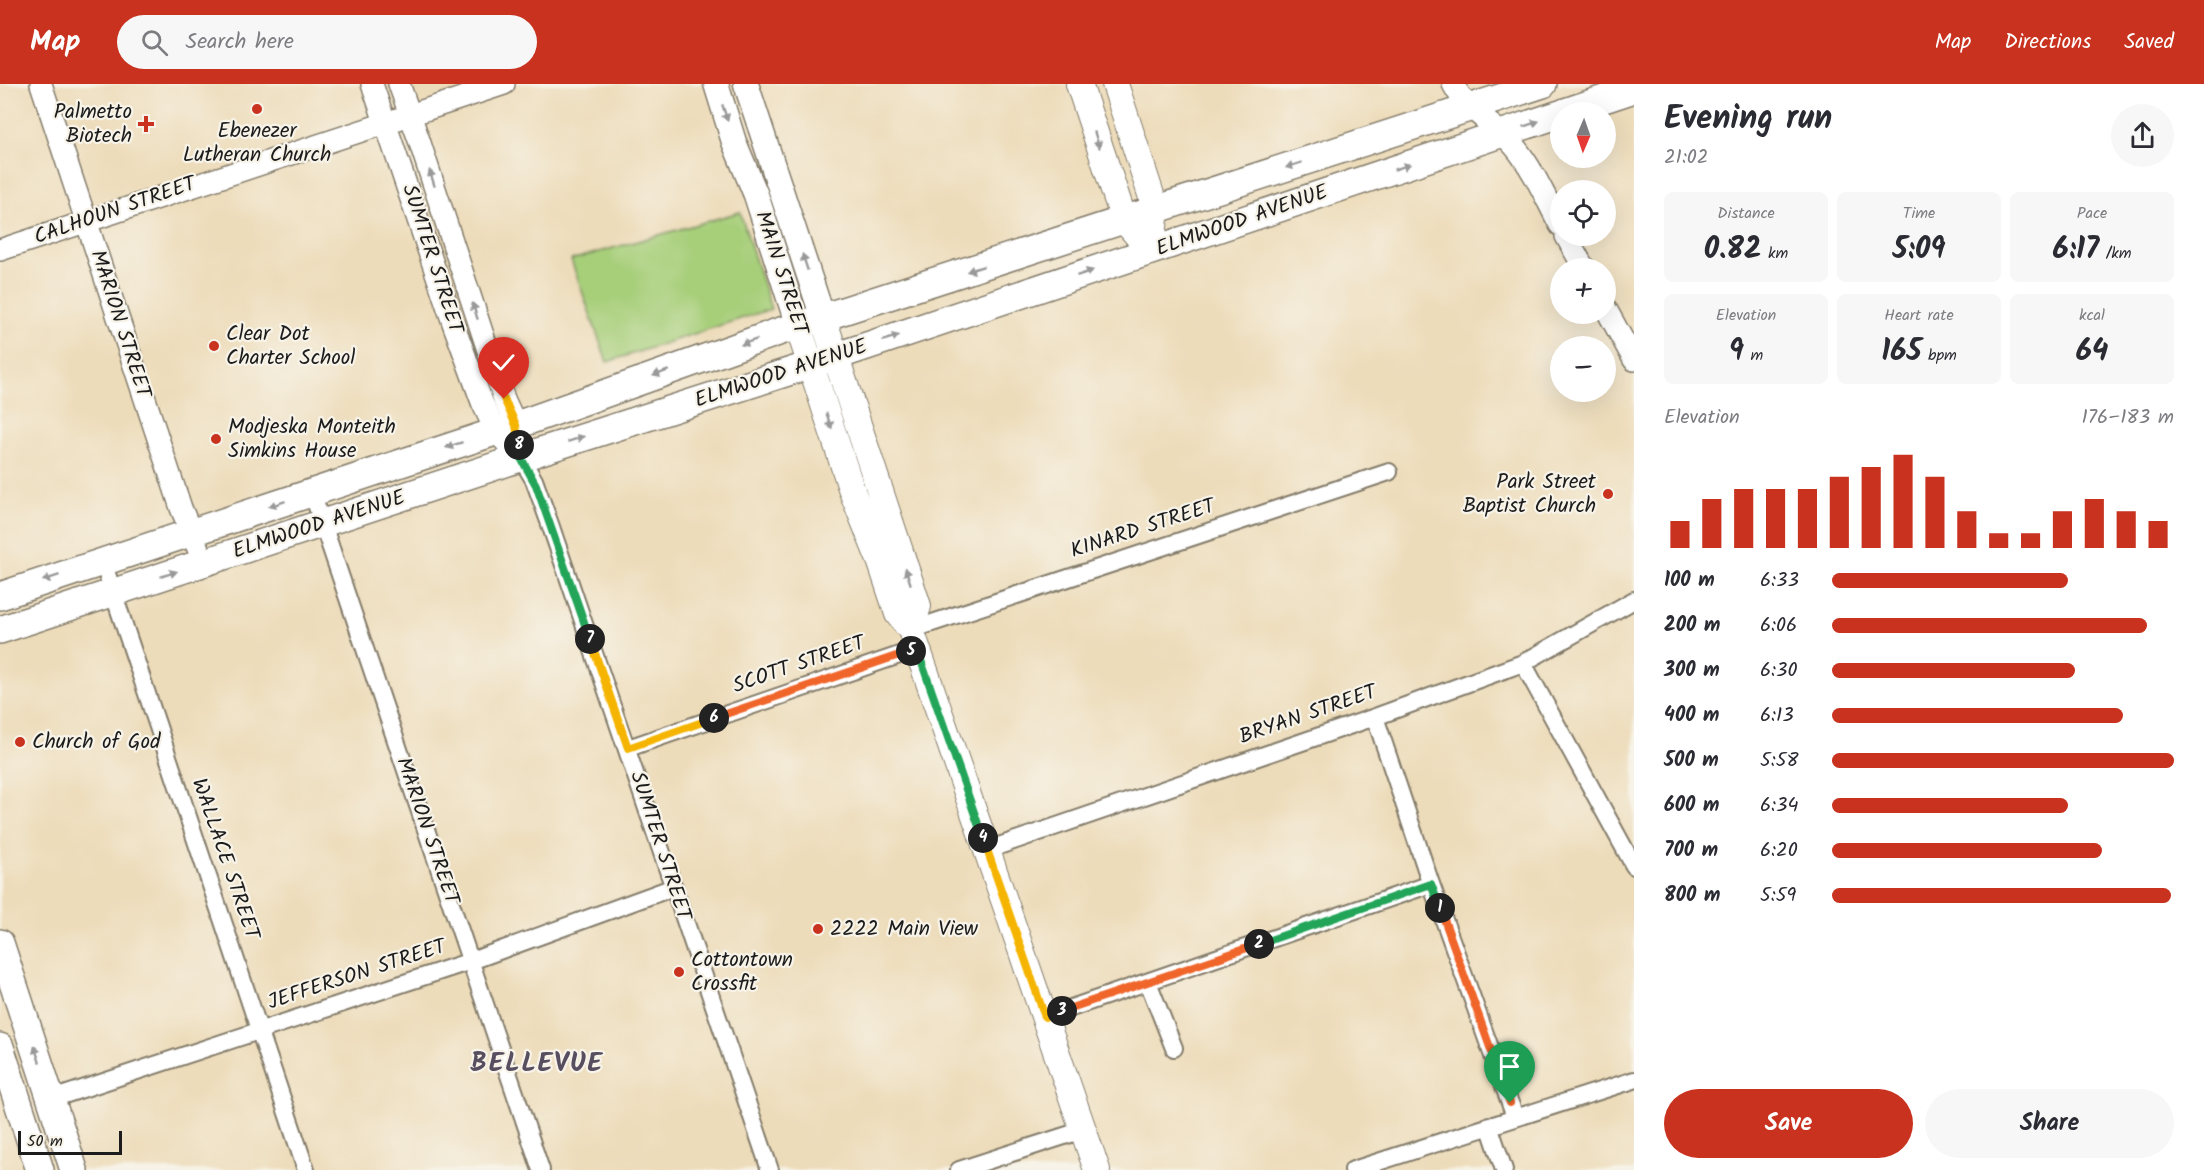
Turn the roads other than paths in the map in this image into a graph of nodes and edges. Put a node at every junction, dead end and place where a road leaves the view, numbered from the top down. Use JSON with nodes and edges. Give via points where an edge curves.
{"nodes":[{"id":1,"x":40,"y":84,"type":"edge"},
{"id":2,"x":372,"y":84,"type":"edge"},
{"id":3,"x":399,"y":84,"type":"edge"},
{"id":4,"x":504,"y":84,"type":"edge"},
{"id":5,"x":716,"y":84,"type":"edge"},
{"id":6,"x":746,"y":84,"type":"edge"},
{"id":7,"x":1079,"y":84,"type":"edge"},
{"id":8,"x":1115,"y":84,"type":"edge"},
{"id":9,"x":1453,"y":84,"type":"edge"},
{"id":10,"x":1544,"y":84,"type":"edge"},
{"id":11,"x":1634,"y":89,"type":"edge"},
{"id":12,"x":1595,"y":102,"type":"edge"},
{"id":13,"x":1470,"y":108,"type":"junction"},
{"id":14,"x":410,"y":116,"type":"junction"},
{"id":15,"x":1550,"y":117,"type":"edge"},
{"id":16,"x":385,"y":123,"type":"junction"},
{"id":17,"x":1502,"y":134,"type":"junction"},
{"id":18,"x":1550,"y":207,"type":"edge"},
{"id":19,"x":1156,"y":210,"type":"junction"},
{"id":20,"x":1124,"y":220,"type":"junction"},
{"id":21,"x":86,"y":222,"type":"junction"},
{"id":22,"x":0,"y":249,"type":"edge"},
{"id":23,"x":1151,"y":251,"type":"junction"},
{"id":24,"x":811,"y":322,"type":"junction"},
{"id":25,"x":1614,"y":324,"type":"edge"},
{"id":26,"x":836,"y":357,"type":"junction"},
{"id":27,"x":1634,"y":360,"type":"edge"},
{"id":28,"x":810,"y":365,"type":"junction"},
{"id":29,"x":506,"y":428,"type":"junction"},
{"id":30,"x":521,"y":458,"type":"junction"},
{"id":31,"x":1389,"y":472,"type":"dead end"},
{"id":32,"x":312,"y":492,"type":"junction"},
{"id":33,"x":323,"y":523,"type":"junction"},
{"id":34,"x":192,"y":532,"type":"junction"},
{"id":35,"x":103,"y":561,"type":"junction"},
{"id":36,"x":204,"y":562,"type":"junction"},
{"id":37,"x":114,"y":592,"type":"junction"},
{"id":38,"x":0,"y":596,"type":"edge"},
{"id":39,"x":1634,"y":600,"type":"edge"},
{"id":40,"x":0,"y":630,"type":"edge"},
{"id":41,"x":914,"y":639,"type":"junction"},
{"id":42,"x":1523,"y":663,"type":"junction"},
{"id":43,"x":1375,"y":717,"type":"junction"},
{"id":44,"x":628,"y":748,"type":"junction"},
{"id":45,"x":987,"y":850,"type":"junction"},
{"id":46,"x":1634,"y":866,"type":"edge"},
{"id":47,"x":1431,"y":884,"type":"junction"},
{"id":48,"x":674,"y":887,"type":"junction"},
{"id":49,"x":0,"y":943,"type":"edge"},
{"id":50,"x":471,"y":961,"type":"junction"},
{"id":51,"x":1148,"y":982,"type":"junction"},
{"id":52,"x":1045,"y":1017,"type":"junction"},
{"id":53,"x":260,"y":1032,"type":"junction"},
{"id":54,"x":0,"y":1047,"type":"edge"},
{"id":55,"x":1174,"y":1048,"type":"dead end"},
{"id":56,"x":1634,"y":1080,"type":"edge"},
{"id":57,"x":52,"y":1099,"type":"junction"},
{"id":58,"x":1515,"y":1117,"type":"junction"},
{"id":59,"x":1489,"y":1125,"type":"junction"},
{"id":60,"x":1083,"y":1130,"type":"junction"},
{"id":61,"x":73,"y":1166,"type":"edge"},
{"id":62,"x":41,"y":1170,"type":"edge"},
{"id":63,"x":306,"y":1170,"type":"edge"},
{"id":64,"x":541,"y":1170,"type":"edge"},
{"id":65,"x":770,"y":1170,"type":"edge"},
{"id":66,"x":959,"y":1170,"type":"edge"},
{"id":67,"x":1097,"y":1170,"type":"edge"},
{"id":68,"x":1353,"y":1170,"type":"edge"},
{"id":69,"x":1504,"y":1170,"type":"edge"}],
"edges":[{"from":1,"to":21,"type":"street","name":"MARION STREET"},
{"from":2,"to":16,"type":"street","name":"SUMTER STREET"},
{"from":3,"to":14,"type":"street","name":"SUMTER STREET"},
{"from":4,"to":14,"type":"street","name":"CALHOUN STREET"},
{"from":5,"to":24,"type":"main road","name":"MAIN STREET","one_way":true,"via":[[734,142]]},
{"from":24,"to":6,"type":"main road","name":"MAIN STREET","one_way":true},
{"from":7,"to":20,"type":"main road","one_way":true},
{"from":8,"to":19,"type":"main road"},
{"from":9,"to":13,"type":"street"},
{"from":10,"to":13,"type":"highway","name":"ELMWOOD AVENUE"},
{"from":11,"to":12,"type":"highway"},
{"from":13,"to":17,"type":"street"},
{"from":13,"to":19,"type":"highway","name":"ELMWOOD AVENUE","one_way":true},
{"from":14,"to":16,"type":"street","name":"CALHOUN STREET"},
{"from":29,"to":14,"type":"street","name":"SUMTER STREET","one_way":true,"via":[[504,399]]},
{"from":17,"to":15,"type":"highway","name":"ELMWOOD AVENUE","one_way":true},
{"from":16,"to":21,"type":"street","name":"CALHOUN STREET"},
{"from":16,"to":29,"type":"street","name":"SUMTER STREET","via":[[453,323]]},
{"from":17,"to":18,"type":"street","via":[[1527,164]]},
{"from":23,"to":17,"type":"highway","name":"ELMWOOD AVENUE","one_way":true},
{"from":19,"to":20,"type":"highway","name":"ELMWOOD AVENUE"},
{"from":19,"to":23,"type":"main road"},
{"from":20,"to":23,"type":"main road"},
{"from":20,"to":24,"type":"highway","name":"ELMWOOD AVENUE","one_way":true},
{"from":21,"to":22,"type":"street","name":"CALHOUN STREET"},
{"from":21,"to":34,"type":"street","name":"MARION STREET"},
{"from":26,"to":23,"type":"highway","name":"ELMWOOD AVENUE","one_way":true},
{"from":24,"to":26,"type":"main road","name":"MAIN STREET"},
{"from":24,"to":28,"type":"main road","name":"MAIN STREET"},
{"from":24,"to":29,"type":"highway","name":"ELMWOOD AVENUE","one_way":true},
{"from":25,"to":27,"type":"street"},
{"from":26,"to":28,"type":"highway","name":"ELMWOOD AVENUE"},
{"from":41,"to":26,"type":"main road","name":"MAIN STREET","one_way":true,"via":[[918,606]]},
{"from":30,"to":28,"type":"highway","name":"ELMWOOD AVENUE","one_way":true},
{"from":28,"to":41,"type":"main road","name":"MAIN STREET","one_way":true,"via":[[898,614]]},
{"from":29,"to":30,"type":"street","name":"SUMTER STREET"},
{"from":29,"to":32,"type":"highway","name":"ELMWOOD AVENUE","one_way":true},
{"from":30,"to":33,"type":"highway","name":"ELMWOOD AVENUE"},
{"from":30,"to":44,"type":"street","name":"SUMTER STREET","via":[[536,485]]},
{"from":31,"to":41,"type":"street","name":"KINARD STREET"},
{"from":32,"to":33,"type":"street","name":"MARION STREET"},
{"from":32,"to":34,"type":"highway","name":"ELMWOOD AVENUE","one_way":true},
{"from":33,"to":36,"type":"highway","name":"ELMWOOD AVENUE"},
{"from":33,"to":50,"type":"street","name":"MARION STREET"},
{"from":34,"to":35,"type":"highway","name":"ELMWOOD AVENUE"},
{"from":34,"to":36,"type":"street","name":"MARION STREET"},
{"from":35,"to":37,"type":"street","name":"WALLACE STREET"},
{"from":35,"to":38,"type":"highway","name":"ELMWOOD AVENUE","one_way":true},
{"from":37,"to":36,"type":"highway","name":"ELMWOOD AVENUE","one_way":true},
{"from":37,"to":40,"type":"highway","name":"ELMWOOD AVENUE"},
{"from":37,"to":53,"type":"street","name":"WALLACE STREET"},
{"from":39,"to":42,"type":"street","name":"BRYAN STREET"},
{"from":41,"to":44,"type":"street","name":"SCOTT STREET"},
{"from":41,"to":45,"type":"main road","name":"MAIN STREET"},
{"from":42,"to":43,"type":"street","name":"BRYAN STREET"},
{"from":42,"to":46,"type":"street"},
{"from":43,"to":45,"type":"street","name":"BRYAN STREET"},
{"from":43,"to":47,"type":"street"},
{"from":44,"to":48,"type":"street","name":"SUMTER STREET"},
{"from":45,"to":52,"type":"main road","name":"MAIN STREET"},
{"from":47,"to":51,"type":"street"},
{"from":47,"to":58,"type":"street"},
{"from":48,"to":50,"type":"street","name":"JEFFERSON STREET"},
{"from":48,"to":65,"type":"street","name":"SUMTER STREET"},
{"from":57,"to":49,"type":"highway","one_way":true},
{"from":50,"to":53,"type":"street","name":"JEFFERSON STREET"},
{"from":50,"to":64,"type":"street","name":"MARION STREET"},
{"from":51,"to":52,"type":"street"},
{"from":51,"to":55,"type":"street"},
{"from":52,"to":60,"type":"main road","name":"MAIN STREET"},
{"from":53,"to":57,"type":"street","name":"JEFFERSON STREET"},
{"from":53,"to":63,"type":"street","name":"WALLACE STREET"},
{"from":54,"to":62,"type":"highway"},
{"from":56,"to":58,"type":"street"},
{"from":57,"to":61,"type":"highway"},
{"from":58,"to":59,"type":"street"},
{"from":59,"to":68,"type":"street"},
{"from":59,"to":69,"type":"street"},
{"from":60,"to":66,"type":"street"},
{"from":60,"to":67,"type":"main road","name":"MAIN STREET"},
{"from":61,"to":62,"type":"street"}]}
